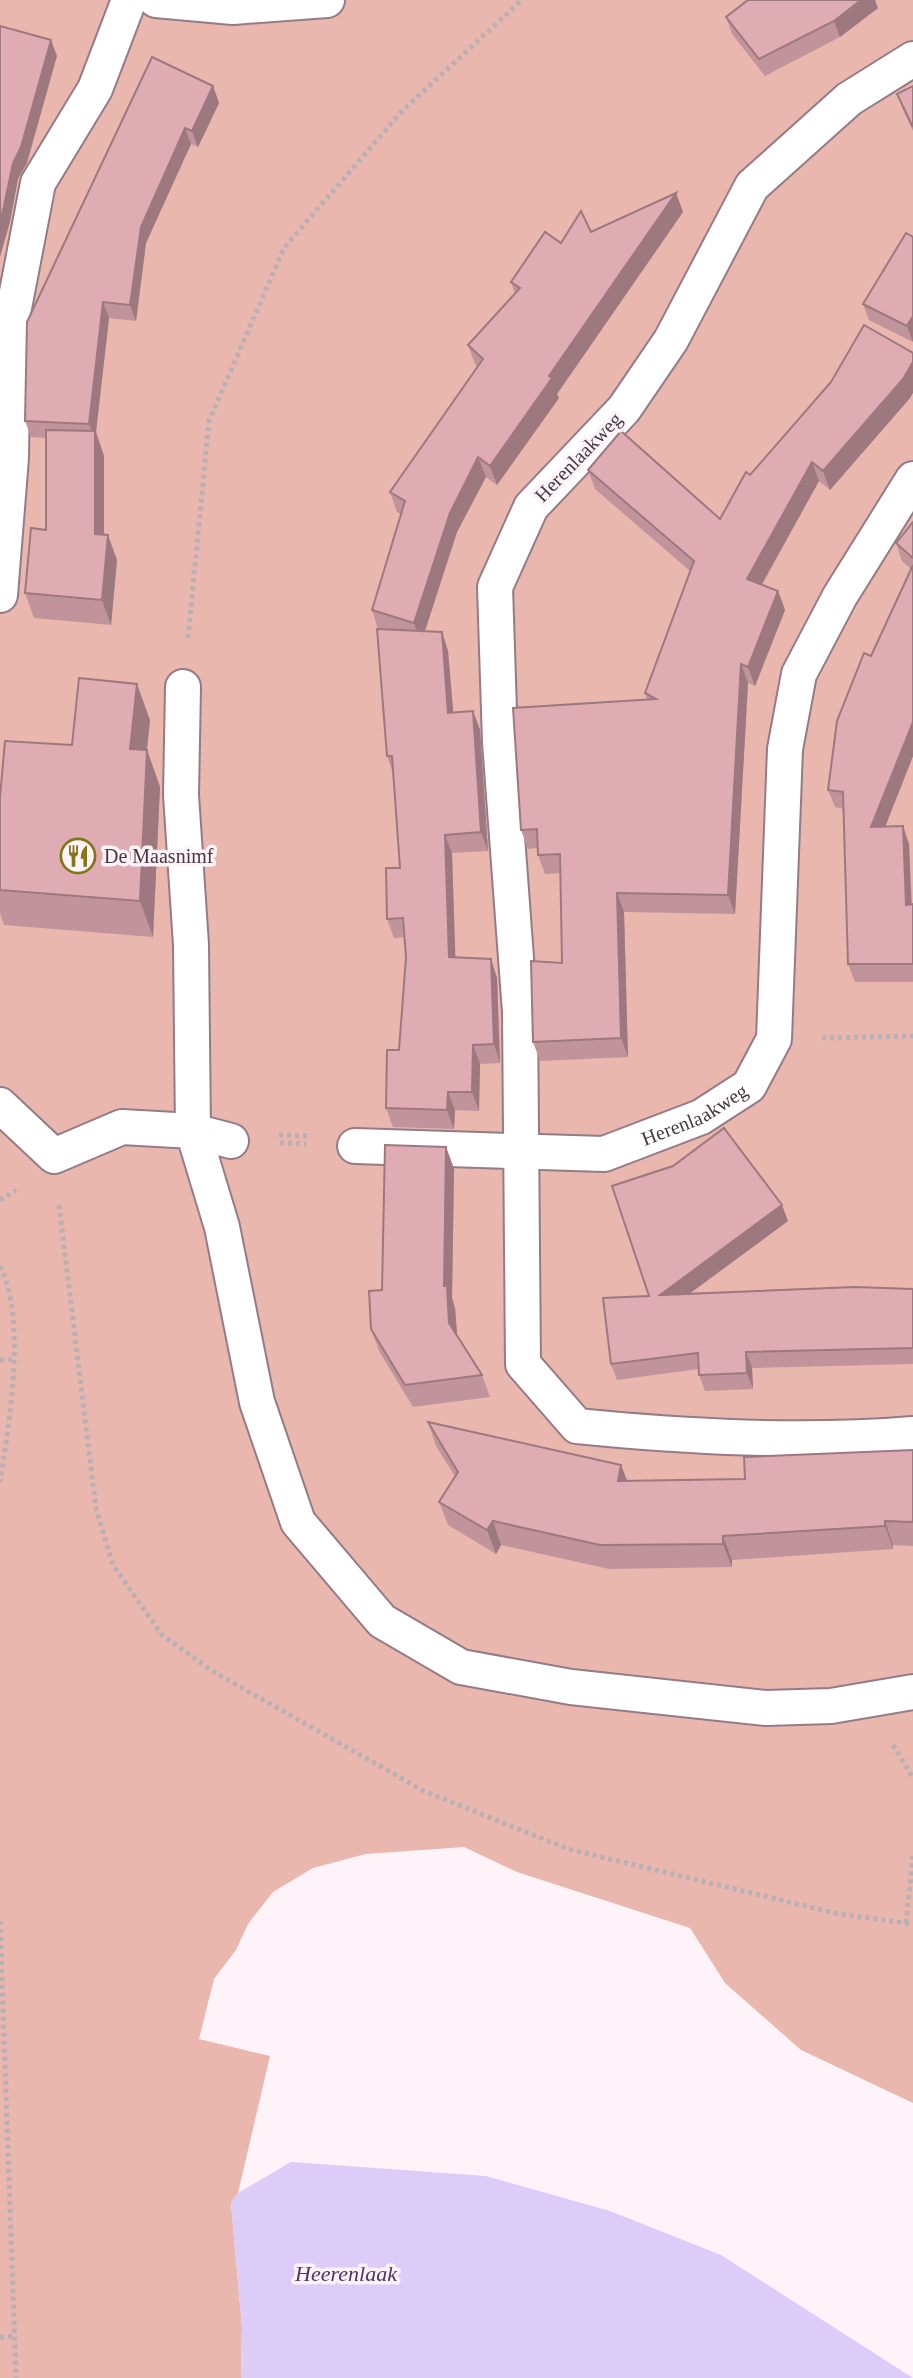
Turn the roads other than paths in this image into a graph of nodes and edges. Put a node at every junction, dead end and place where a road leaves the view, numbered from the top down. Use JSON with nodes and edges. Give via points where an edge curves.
{"nodes":[{"id":1,"x":129,"y":0,"type":"edge"},
{"id":2,"x":156,"y":0,"type":"edge"},
{"id":3,"x":327,"y":0,"type":"edge"},
{"id":4,"x":913,"y":59,"type":"edge"},
{"id":5,"x":913,"y":479,"type":"edge"},
{"id":6,"x":0,"y":595,"type":"edge"},
{"id":7,"x":183,"y":687,"type":"road end"},
{"id":8,"x":0,"y":1105,"type":"edge"},
{"id":9,"x":193,"y":1131,"type":"junction"},
{"id":10,"x":231,"y":1141,"type":"road end"},
{"id":11,"x":359,"y":1146,"type":"road end"},
{"id":12,"x":521,"y":1151,"type":"junction"},
{"id":13,"x":913,"y":1434,"type":"edge"},
{"id":14,"x":913,"y":1692,"type":"edge"}],
"edges":[{"from":1,"to":6,"type":"lane","via":[[95,89],[38,183],[13,313],[11,458]]},
{"from":2,"to":3,"type":"lane","via":[[233,7]]},
{"from":4,"to":12,"type":"lane","name":"Herenlaakweg","via":[[849,99],[752,186],[671,340],[624,409],[531,507],[495,587],[500,742],[520,1012]]},
{"from":5,"to":12,"type":"lane","name":"Herenlaakweg","via":[[799,674],[785,749],[774,1039],[749,1086],[701,1117],[604,1154]]},
{"from":7,"to":9,"type":"lane","via":[[181,795],[191,945]]},
{"from":8,"to":9,"type":"lane","via":[[54,1156],[122,1127]]},
{"from":9,"to":10,"type":"lane"},
{"from":9,"to":14,"type":"lane","via":[[222,1227],[257,1402],[298,1522],[382,1621],[461,1667],[571,1687],[766,1708],[831,1706]]},
{"from":11,"to":12,"type":"lane","name":"Herenlaakweg"},
{"from":12,"to":13,"type":"lane","name":"Herenlaakweg","via":[[523,1364],[577,1426],[697,1438]]}]}
